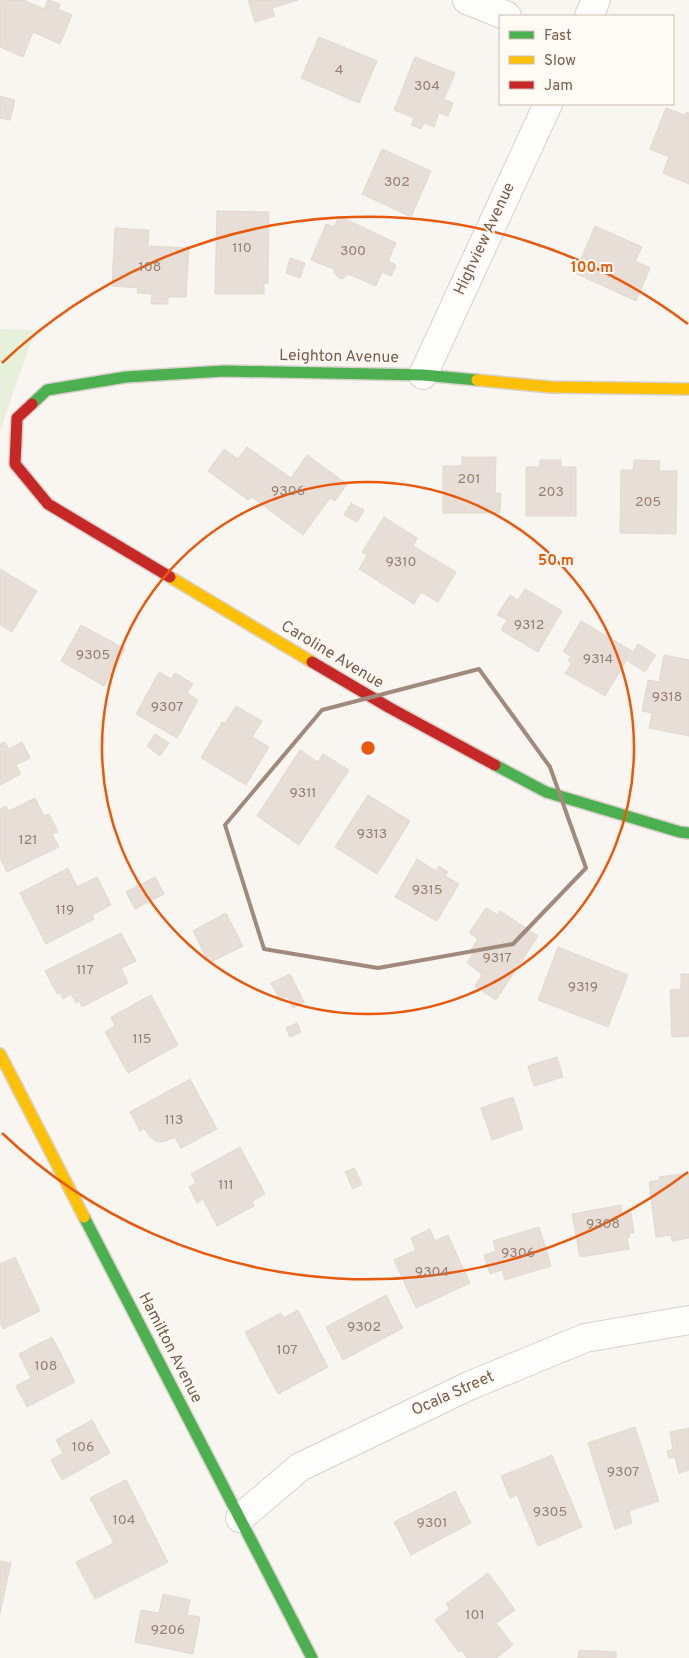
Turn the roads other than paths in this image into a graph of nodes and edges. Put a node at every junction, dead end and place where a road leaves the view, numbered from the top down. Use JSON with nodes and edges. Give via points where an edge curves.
{"nodes":[{"id":1,"x":467,"y":0,"type":"edge"},
{"id":2,"x":596,"y":0,"type":"edge"},
{"id":3,"x":504,"y":15,"type":"edge"},
{"id":4,"x":588,"y":15,"type":"edge"},
{"id":5,"x":548,"y":105,"type":"edge"},
{"id":6,"x":423,"y":375,"type":"junction"},
{"id":7,"x":689,"y":389,"type":"edge"},
{"id":8,"x":16,"y":435,"type":"joint"},
{"id":9,"x":689,"y":833,"type":"edge"},
{"id":10,"x":0,"y":1054,"type":"edge"},
{"id":11,"x":689,"y":1320,"type":"edge"},
{"id":12,"x":240,"y":1518,"type":"junction"},
{"id":13,"x":312,"y":1658,"type":"edge"}],
"edges":[{"from":1,"to":3,"type":"street"},
{"from":2,"to":4,"type":"street"},
{"from":5,"to":6,"type":"street","name":"Highview Avenue"},
{"from":6,"to":7,"type":"street","name":"Leighton Avenue","via":[[550,387]]},
{"from":6,"to":8,"type":"street","name":"Leighton Avenue","via":[[224,371],[126,377],[47,390],[17,418]]},
{"from":8,"to":9,"type":"street","name":"Caroline Avenue","via":[[15,464],[48,504],[390,708],[546,792]]},
{"from":10,"to":12,"type":"street","name":"Hamilton Avenue"},
{"from":11,"to":12,"type":"street","name":"Ocala Street","via":[[585,1338],[471,1385],[300,1467]]},
{"from":12,"to":13,"type":"street","name":"Hamilton Avenue"}]}
